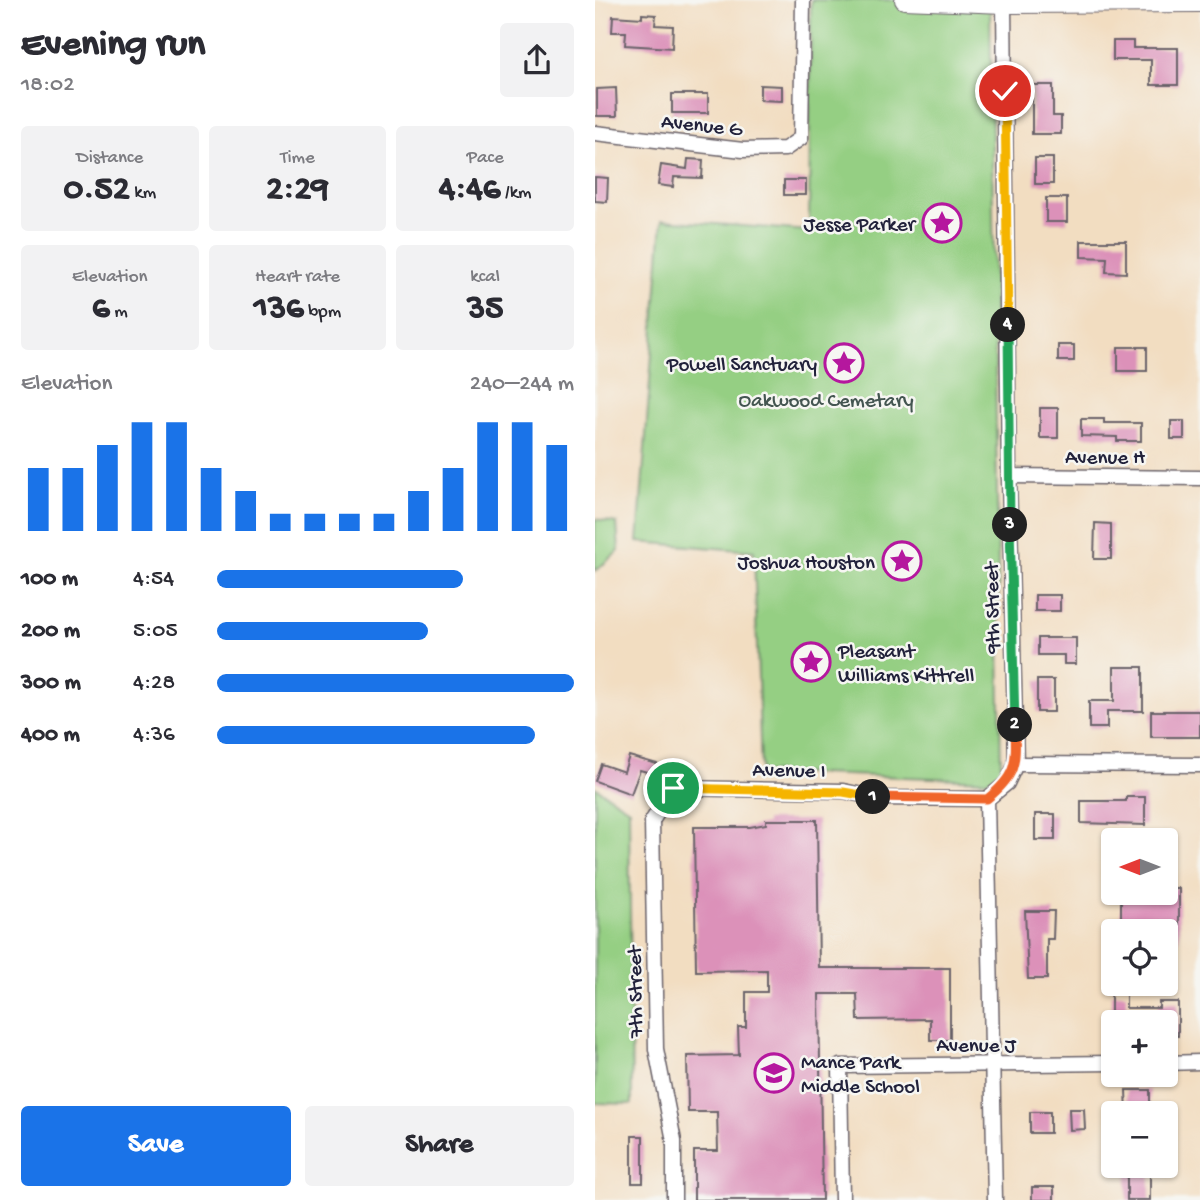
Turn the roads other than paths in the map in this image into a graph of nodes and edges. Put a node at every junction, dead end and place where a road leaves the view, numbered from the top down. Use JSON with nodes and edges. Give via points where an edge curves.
{"nodes":[{"id":1,"x":803,"y":0,"type":"edge"},
{"id":2,"x":904,"y":0,"type":"edge"},
{"id":3,"x":964,"y":1,"type":"edge"},
{"id":4,"x":1200,"y":3,"type":"edge"},
{"id":5,"x":1004,"y":4,"type":"junction"},
{"id":6,"x":595,"y":133,"type":"edge"},
{"id":7,"x":1009,"y":477,"type":"junction"},
{"id":8,"x":1200,"y":478,"type":"edge"},
{"id":9,"x":1016,"y":764,"type":"junction"},
{"id":10,"x":1200,"y":765,"type":"edge"},
{"id":11,"x":673,"y":788,"type":"joint"},
{"id":12,"x":987,"y":799,"type":"junction"},
{"id":13,"x":1200,"y":1062,"type":"edge"},
{"id":14,"x":1101,"y":1063,"type":"edge"},
{"id":15,"x":1178,"y":1063,"type":"edge"},
{"id":16,"x":991,"y":1065,"type":"junction"},
{"id":17,"x":674,"y":1200,"type":"edge"},
{"id":18,"x":842,"y":1200,"type":"edge"},
{"id":19,"x":995,"y":1200,"type":"edge"}],
"edges":[{"from":1,"to":6,"type":"street","name":"Avenue G","via":[[801,138],[785,149],[743,150]]},
{"from":2,"to":3,"type":"street"},
{"from":3,"to":5,"type":"street"},
{"from":4,"to":5,"type":"street"},
{"from":5,"to":7,"type":"street","name":"9th Street"},
{"from":7,"to":8,"type":"street","name":"Avenue H"},
{"from":7,"to":9,"type":"street","name":"9th Street"},
{"from":9,"to":10,"type":"street"},
{"from":9,"to":12,"type":"street","via":[[1007,783]]},
{"from":11,"to":12,"type":"street","name":"Avenue I"},
{"from":11,"to":17,"type":"street","name":"7th Street","via":[[652,821],[656,1049],[674,1141]]},
{"from":12,"to":16,"type":"street"},
{"from":13,"to":15,"type":"street"},
{"from":14,"to":16,"type":"street","name":"Avenue J"},
{"from":16,"to":18,"type":"street","name":"Avenue J","via":[[840,1066]]},
{"from":16,"to":19,"type":"street"}]}
